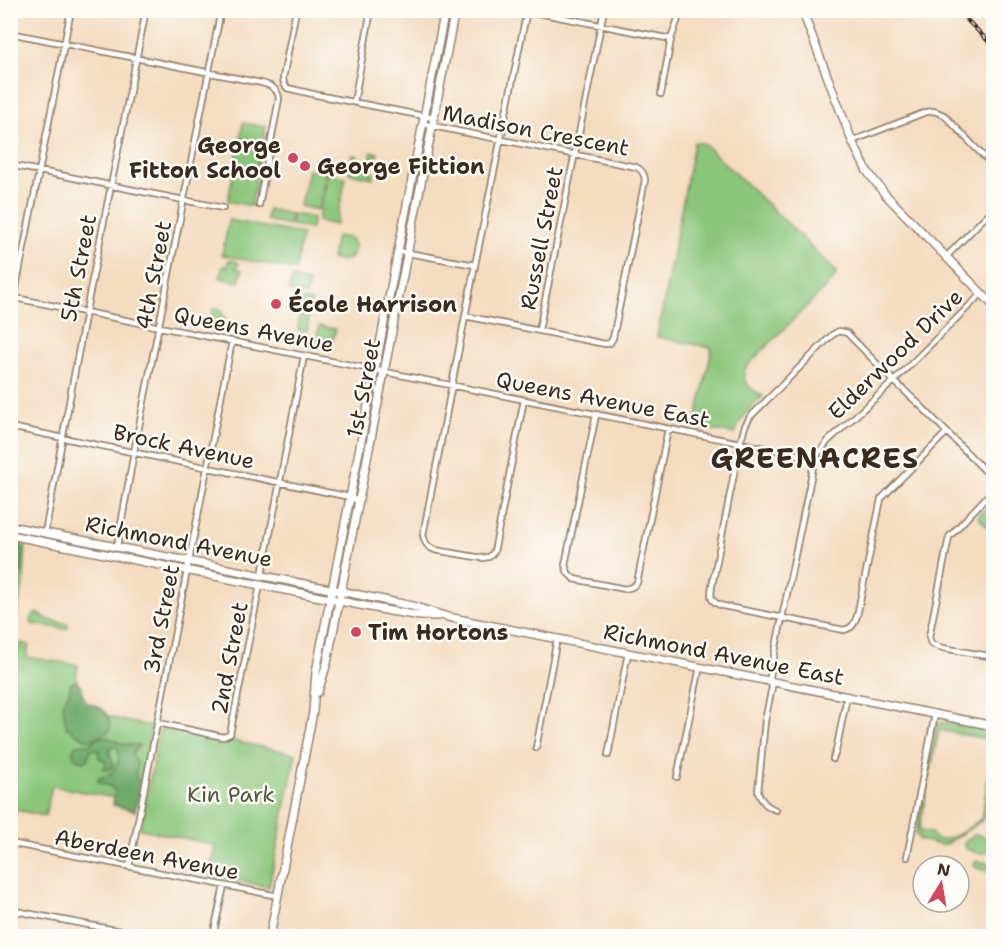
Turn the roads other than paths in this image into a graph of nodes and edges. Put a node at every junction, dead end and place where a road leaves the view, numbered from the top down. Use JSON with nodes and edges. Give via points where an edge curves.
{"nodes":[{"id":1,"x":71,"y":10,"type":"edge"},
{"id":2,"x":146,"y":10,"type":"edge"},
{"id":3,"x":221,"y":10,"type":"edge"},
{"id":4,"x":296,"y":10,"type":"edge"},
{"id":5,"x":371,"y":10,"type":"edge"},
{"id":6,"x":445,"y":10,"type":"edge"},
{"id":7,"x":455,"y":10,"type":"edge"},
{"id":8,"x":604,"y":10,"type":"edge"},
{"id":9,"x":681,"y":10,"type":"edge"},
{"id":10,"x":802,"y":10,"type":"edge"},
{"id":11,"x":526,"y":11,"type":"edge"},
{"id":12,"x":601,"y":25,"type":"junction"},
{"id":13,"x":10,"y":33,"type":"edge"},
{"id":14,"x":671,"y":39,"type":"junction"},
{"id":15,"x":65,"y":44,"type":"junction"},
{"id":16,"x":136,"y":58,"type":"junction"},
{"id":17,"x":209,"y":73,"type":"junction"},
{"id":18,"x":661,"y":94,"type":"dead end"},
{"id":19,"x":354,"y":102,"type":"junction"},
{"id":20,"x":423,"y":116,"type":"junction"},
{"id":21,"x":434,"y":118,"type":"junction"},
{"id":22,"x":422,"y":124,"type":"junction"},
{"id":23,"x":432,"y":126,"type":"junction"},
{"id":24,"x":502,"y":140,"type":"junction"},
{"id":25,"x":852,"y":141,"type":"junction"},
{"id":26,"x":574,"y":154,"type":"junction"},
{"id":27,"x":10,"y":165,"type":"edge"},
{"id":28,"x":993,"y":167,"type":"edge"},
{"id":29,"x":40,"y":171,"type":"junction"},
{"id":30,"x":111,"y":186,"type":"junction"},
{"id":31,"x":184,"y":199,"type":"junction"},
{"id":32,"x":259,"y":205,"type":"dead end"},
{"id":33,"x":993,"y":207,"type":"edge"},
{"id":34,"x":223,"y":208,"type":"dead end"},
{"id":35,"x":397,"y":251,"type":"junction"},
{"id":36,"x":407,"y":253,"type":"junction"},
{"id":37,"x":946,"y":257,"type":"junction"},
{"id":38,"x":475,"y":265,"type":"junction"},
{"id":39,"x":981,"y":294,"type":"junction"},
{"id":40,"x":13,"y":297,"type":"edge"},
{"id":41,"x":993,"y":306,"type":"edge"},
{"id":42,"x":86,"y":311,"type":"junction"},
{"id":43,"x":465,"y":316,"type":"junction"},
{"id":44,"x":10,"y":318,"type":"edge"},
{"id":45,"x":160,"y":327,"type":"junction"},
{"id":46,"x":539,"y":330,"type":"junction"},
{"id":47,"x":232,"y":342,"type":"junction"},
{"id":48,"x":304,"y":356,"type":"junction"},
{"id":49,"x":375,"y":370,"type":"junction"},
{"id":50,"x":384,"y":372,"type":"junction"},
{"id":51,"x":894,"y":381,"type":"junction"},
{"id":52,"x":453,"y":386,"type":"junction"},
{"id":53,"x":524,"y":400,"type":"junction"},
{"id":54,"x":596,"y":415,"type":"junction"},
{"id":55,"x":10,"y":427,"type":"edge"},
{"id":56,"x":668,"y":429,"type":"junction"},
{"id":57,"x":947,"y":432,"type":"junction"},
{"id":58,"x":62,"y":437,"type":"junction"},
{"id":59,"x":740,"y":443,"type":"junction"},
{"id":60,"x":134,"y":452,"type":"junction"},
{"id":61,"x":815,"y":458,"type":"junction"},
{"id":62,"x":207,"y":468,"type":"junction"},
{"id":63,"x":993,"y":480,"type":"edge"},
{"id":64,"x":280,"y":483,"type":"junction"},
{"id":65,"x":993,"y":489,"type":"edge"},
{"id":66,"x":350,"y":497,"type":"junction"},
{"id":67,"x":359,"y":502,"type":"junction"},
{"id":68,"x":10,"y":526,"type":"edge"},
{"id":69,"x":45,"y":532,"type":"junction"},
{"id":70,"x":10,"y":535,"type":"edge"},
{"id":71,"x":117,"y":547,"type":"junction"},
{"id":72,"x":189,"y":561,"type":"junction"},
{"id":73,"x":187,"y":571,"type":"junction"},
{"id":74,"x":262,"y":575,"type":"junction"},
{"id":75,"x":260,"y":585,"type":"junction"},
{"id":76,"x":333,"y":590,"type":"junction"},
{"id":77,"x":341,"y":591,"type":"junction"},
{"id":78,"x":331,"y":599,"type":"junction"},
{"id":79,"x":339,"y":601,"type":"junction"},
{"id":80,"x":448,"y":617,"type":"junction"},
{"id":81,"x":782,"y":618,"type":"junction"},
{"id":82,"x":557,"y":639,"type":"junction"},
{"id":83,"x":628,"y":653,"type":"junction"},
{"id":84,"x":993,"y":657,"type":"edge"},
{"id":85,"x":700,"y":667,"type":"junction"},
{"id":86,"x":771,"y":681,"type":"junction"},
{"id":87,"x":847,"y":696,"type":"junction"},
{"id":88,"x":315,"y":700,"type":"junction"},
{"id":89,"x":935,"y":714,"type":"junction"},
{"id":90,"x":158,"y":723,"type":"junction"},
{"id":91,"x":993,"y":726,"type":"edge"},
{"id":92,"x":536,"y":748,"type":"dead end"},
{"id":93,"x":608,"y":755,"type":"dead end"},
{"id":94,"x":833,"y":759,"type":"dead end"},
{"id":95,"x":677,"y":777,"type":"dead end"},
{"id":96,"x":776,"y":810,"type":"dead end"},
{"id":97,"x":10,"y":843,"type":"edge"},
{"id":98,"x":907,"y":857,"type":"dead end"},
{"id":99,"x":129,"y":867,"type":"junction"},
{"id":100,"x":224,"y":885,"type":"junction"},
{"id":101,"x":278,"y":896,"type":"junction"},
{"id":102,"x":10,"y":910,"type":"edge"},
{"id":103,"x":147,"y":936,"type":"edge"},
{"id":104,"x":213,"y":936,"type":"edge"},
{"id":105,"x":270,"y":936,"type":"edge"}],
"edges":[{"from":1,"to":15,"type":"street"},
{"from":2,"to":16,"type":"street","name":"5th Street"},
{"from":3,"to":17,"type":"street","name":"4th Street"},
{"from":4,"to":19,"type":"street","via":[[284,84],[291,89]]},
{"from":5,"to":19,"type":"street"},
{"from":6,"to":20,"type":"main road","name":"1st Street"},
{"from":7,"to":21,"type":"main road","name":"1st Street"},
{"from":8,"to":12,"type":"street","name":"Russell Street"},
{"from":9,"to":14,"type":"street"},
{"from":10,"to":25,"type":"main road"},
{"from":11,"to":12,"type":"street"},
{"from":11,"to":24,"type":"street"},
{"from":12,"to":14,"type":"street"},
{"from":12,"to":26,"type":"street","name":"Russell Street"},
{"from":13,"to":15,"type":"street"},
{"from":14,"to":18,"type":"street"},
{"from":15,"to":16,"type":"street"},
{"from":15,"to":29,"type":"street"},
{"from":16,"to":17,"type":"street"},
{"from":16,"to":30,"type":"street","name":"5th Street"},
{"from":17,"to":31,"type":"street","name":"4th Street"},
{"from":17,"to":32,"type":"street","via":[[271,86],[278,91]]},
{"from":19,"to":20,"type":"street"},
{"from":20,"to":21,"type":"street"},
{"from":20,"to":22,"type":"main road","name":"1st Street"},
{"from":21,"to":23,"type":"main road","name":"1st Street"},
{"from":22,"to":23,"type":"street","name":"Madison Crescent"},
{"from":22,"to":35,"type":"main road","name":"1st Street"},
{"from":23,"to":24,"type":"street","name":"Madison Crescent"},
{"from":23,"to":36,"type":"main road","name":"1st Street"},
{"from":24,"to":26,"type":"street","name":"Madison Crescent"},
{"from":24,"to":38,"type":"street"},
{"from":25,"to":28,"type":"street","via":[[934,111],[944,115]]},
{"from":25,"to":37,"type":"main road","via":[[884,193]]},
{"from":26,"to":46,"type":"street","name":"Russell Street"},
{"from":26,"to":46,"type":"street","name":"Madison Crescent","via":[[641,169],[645,180],[641,202],[610,343]]},
{"from":27,"to":29,"type":"street"},
{"from":29,"to":30,"type":"street"},
{"from":29,"to":40,"type":"street"},
{"from":30,"to":31,"type":"street"},
{"from":30,"to":42,"type":"street","name":"5th Street"},
{"from":31,"to":34,"type":"street"},
{"from":31,"to":45,"type":"street","name":"4th Street"},
{"from":33,"to":37,"type":"street"},
{"from":35,"to":36,"type":"street"},
{"from":35,"to":49,"type":"main road","name":"1st Street"},
{"from":36,"to":38,"type":"street"},
{"from":36,"to":50,"type":"main road","name":"1st Street"},
{"from":37,"to":39,"type":"main road"},
{"from":38,"to":43,"type":"street"},
{"from":39,"to":41,"type":"main road"},
{"from":39,"to":51,"type":"street","name":"Elderwood Drive"},
{"from":40,"to":42,"type":"street","name":"Queens Avenue"},
{"from":40,"to":44,"type":"street"},
{"from":42,"to":45,"type":"street","name":"Queens Avenue"},
{"from":42,"to":58,"type":"street","name":"5th Street"},
{"from":43,"to":46,"type":"street","name":"Madison Crescent"},
{"from":43,"to":52,"type":"street"},
{"from":45,"to":47,"type":"street","name":"Queens Avenue"},
{"from":45,"to":60,"type":"street","name":"4th Street"},
{"from":47,"to":48,"type":"street","name":"Queens Avenue"},
{"from":47,"to":62,"type":"street","name":"3rd Street"},
{"from":48,"to":49,"type":"street","name":"Queens Avenue"},
{"from":48,"to":64,"type":"street","name":"2nd Street"},
{"from":49,"to":50,"type":"street","name":"Queens Avenue"},
{"from":49,"to":66,"type":"main road","name":"1st Street"},
{"from":50,"to":52,"type":"street","name":"Queens Avenue East"},
{"from":50,"to":67,"type":"main road","name":"1st Street"},
{"from":51,"to":57,"type":"street"},
{"from":51,"to":59,"type":"street","via":[[847,333],[839,331],[750,417]]},
{"from":51,"to":61,"type":"street","name":"Elderwood Drive","via":[[828,441]]},
{"from":52,"to":53,"type":"street","name":"Queens Avenue East"},
{"from":52,"to":53,"type":"street","via":[[423,535],[428,547],[435,550],[482,558],[494,552]]},
{"from":53,"to":54,"type":"street","name":"Queens Avenue East"},
{"from":54,"to":56,"type":"street","name":"Queens Avenue East"},
{"from":54,"to":56,"type":"street","via":[[565,565],[574,579],[625,589],[637,583]]},
{"from":55,"to":58,"type":"street","name":"Brock Avenue"},
{"from":56,"to":59,"type":"street","name":"Queens Avenue East"},
{"from":57,"to":63,"type":"street"},
{"from":57,"to":81,"type":"street","via":[[881,499],[855,624],[844,630]]},
{"from":58,"to":60,"type":"street","name":"Brock Avenue"},
{"from":58,"to":69,"type":"street","name":"5th Street"},
{"from":59,"to":61,"type":"street","name":"Queens Avenue East"},
{"from":59,"to":81,"type":"street","via":[[710,594],[723,606]]},
{"from":60,"to":62,"type":"street","name":"Brock Avenue"},
{"from":60,"to":71,"type":"street","name":"4th Street"},
{"from":61,"to":81,"type":"street","name":"Elderwood Drive"},
{"from":62,"to":64,"type":"street","name":"Brock Avenue"},
{"from":62,"to":72,"type":"street","name":"3rd Street"},
{"from":64,"to":66,"type":"street","name":"Brock Avenue"},
{"from":64,"to":74,"type":"street","name":"2nd Street"},
{"from":65,"to":84,"type":"street","via":[[949,537],[929,638],[931,644],[943,648]]},
{"from":66,"to":67,"type":"street","name":"Brock Avenue"},
{"from":66,"to":76,"type":"main road","name":"1st Street"},
{"from":67,"to":77,"type":"main road","name":"1st Street"},
{"from":68,"to":69,"type":"main road","name":"Richmond Avenue"},
{"from":69,"to":71,"type":"main road","name":"Richmond Avenue"},
{"from":70,"to":73,"type":"main road","name":"Richmond Avenue"},
{"from":71,"to":72,"type":"main road","name":"Richmond Avenue"},
{"from":72,"to":73,"type":"street","name":"3rd Street"},
{"from":72,"to":74,"type":"main road","name":"Richmond Avenue"},
{"from":73,"to":75,"type":"main road","name":"Richmond Avenue"},
{"from":73,"to":90,"type":"street","name":"3rd Street"},
{"from":74,"to":76,"type":"main road","name":"Richmond Avenue"},
{"from":75,"to":78,"type":"main road","name":"Richmond Avenue"},
{"from":75,"to":90,"type":"street","name":"2nd Street","via":[[231,731],[223,737]]},
{"from":76,"to":77,"type":"main road","name":"Richmond Avenue"},
{"from":76,"to":78,"type":"main road","name":"1st Street"},
{"from":77,"to":79,"type":"main road","name":"1st Street"},
{"from":77,"to":80,"type":"main road","name":"Richmond Avenue East"},
{"from":78,"to":79,"type":"main road","name":"Richmond Avenue"},
{"from":78,"to":88,"type":"main road","name":"1st Street","via":[[316,672]]},
{"from":79,"to":80,"type":"main road","name":"Richmond Avenue East","via":[[404,614]]},
{"from":79,"to":88,"type":"main road","name":"1st Street"},
{"from":80,"to":82,"type":"main road","name":"Richmond Avenue East"},
{"from":81,"to":86,"type":"street","name":"Elderwood Drive"},
{"from":82,"to":83,"type":"main road","name":"Richmond Avenue East"},
{"from":82,"to":92,"type":"street"},
{"from":83,"to":85,"type":"main road","name":"Richmond Avenue East"},
{"from":83,"to":93,"type":"street"},
{"from":85,"to":86,"type":"main road","name":"Richmond Avenue East"},
{"from":85,"to":95,"type":"street"},
{"from":86,"to":87,"type":"main road","name":"Richmond Avenue East"},
{"from":86,"to":96,"type":"street","name":"Elderwood Drive","via":[[758,792],[762,801]]},
{"from":87,"to":89,"type":"main road","name":"Richmond Avenue East"},
{"from":87,"to":94,"type":"street"},
{"from":88,"to":101,"type":"main road","name":"1st Street"},
{"from":89,"to":91,"type":"main road","name":"Richmond Avenue East"},
{"from":89,"to":98,"type":"street"},
{"from":90,"to":99,"type":"street","name":"3rd Street"},
{"from":97,"to":99,"type":"street","name":"Aberdeen Avenue"},
{"from":99,"to":100,"type":"street","name":"Aberdeen Avenue"},
{"from":100,"to":101,"type":"street","name":"Aberdeen Avenue"},
{"from":100,"to":104,"type":"street"},
{"from":101,"to":105,"type":"main road","name":"1st Street"},
{"from":102,"to":103,"type":"street"}]}
